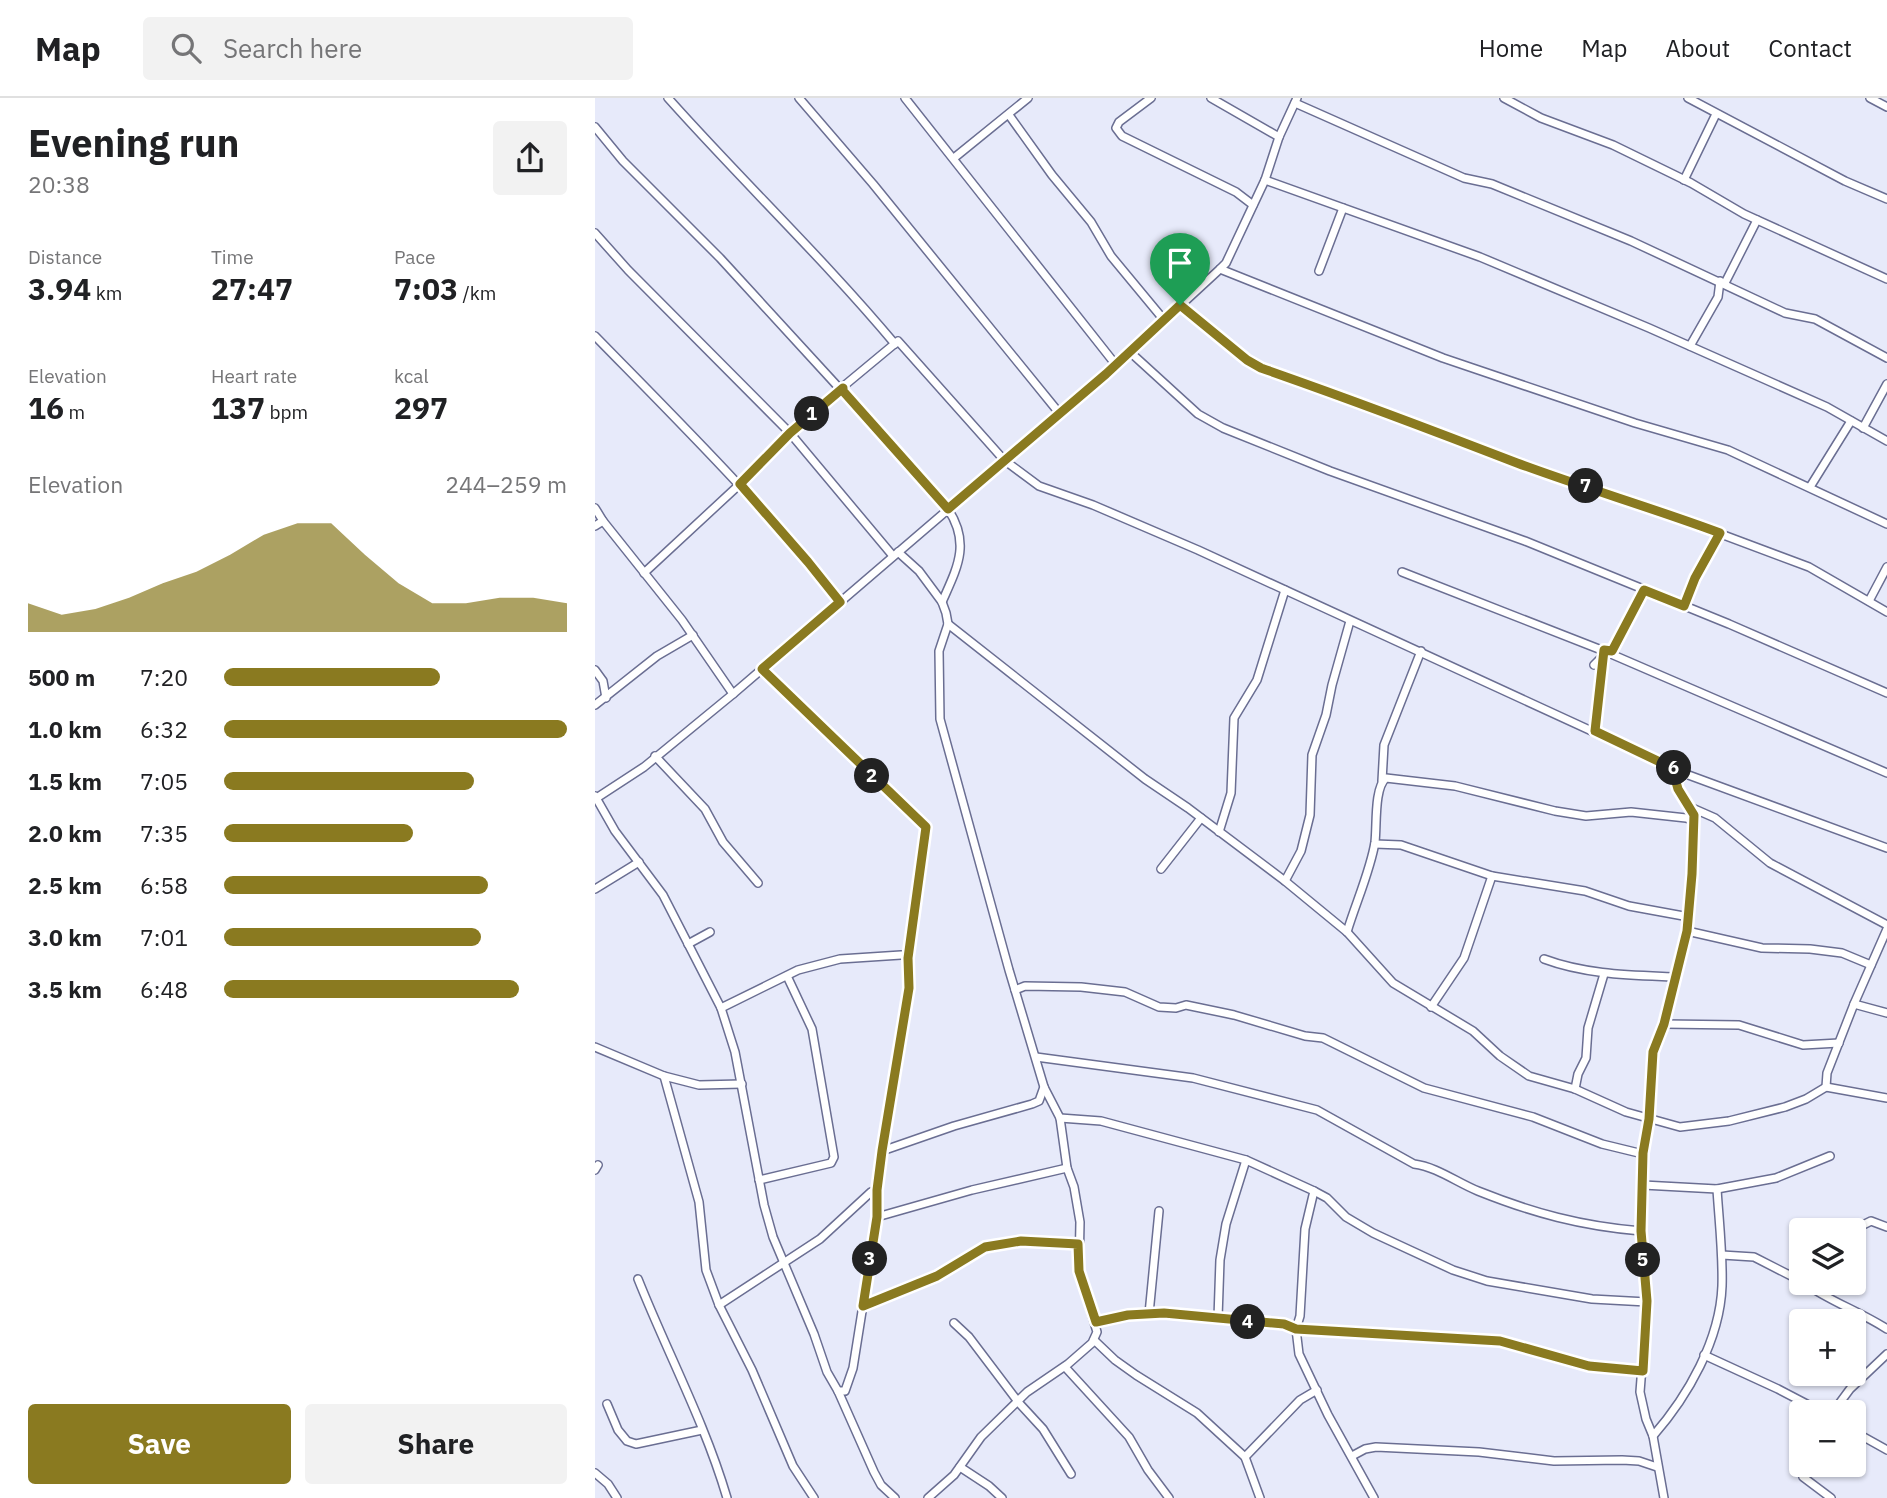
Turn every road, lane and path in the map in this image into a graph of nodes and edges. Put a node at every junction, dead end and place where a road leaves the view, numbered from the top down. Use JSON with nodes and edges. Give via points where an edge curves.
{"nodes":[{"id":1,"x":668,"y":98,"type":"edge"},
{"id":2,"x":799,"y":98,"type":"edge"},
{"id":3,"x":906,"y":98,"type":"edge"},
{"id":4,"x":1028,"y":98,"type":"edge"},
{"id":5,"x":1151,"y":98,"type":"edge"},
{"id":6,"x":1211,"y":98,"type":"edge"},
{"id":7,"x":1504,"y":98,"type":"edge"},
{"id":8,"x":1870,"y":98,"type":"edge"},
{"id":9,"x":1692,"y":99,"type":"edge"},
{"id":10,"x":1296,"y":101,"type":"edge"},
{"id":11,"x":1887,"y":107,"type":"edge"},
{"id":12,"x":1716,"y":114,"type":"junction"},
{"id":13,"x":1009,"y":115,"type":"junction"},
{"id":14,"x":595,"y":127,"type":"edge"},
{"id":15,"x":1279,"y":137,"type":"junction"},
{"id":16,"x":954,"y":158,"type":"junction"},
{"id":17,"x":1265,"y":180,"type":"junction"},
{"id":18,"x":1684,"y":180,"type":"junction"},
{"id":19,"x":1887,"y":199,"type":"edge"},
{"id":20,"x":1253,"y":205,"type":"junction"},
{"id":21,"x":1343,"y":208,"type":"junction"},
{"id":22,"x":1757,"y":220,"type":"junction"},
{"id":23,"x":595,"y":233,"type":"edge"},
{"id":24,"x":1220,"y":269,"type":"junction"},
{"id":25,"x":1319,"y":271,"type":"dead end"},
{"id":26,"x":1887,"y":279,"type":"edge"},
{"id":27,"x":1723,"y":282,"type":"junction"},
{"id":28,"x":1180,"y":305,"type":"junction"},
{"id":29,"x":1164,"y":320,"type":"junction"},
{"id":30,"x":595,"y":336,"type":"edge"},
{"id":31,"x":895,"y":344,"type":"junction"},
{"id":32,"x":1690,"y":346,"type":"junction"},
{"id":33,"x":1130,"y":352,"type":"junction"},
{"id":34,"x":1887,"y":358,"type":"edge"},
{"id":35,"x":1116,"y":365,"type":"junction"},
{"id":36,"x":1887,"y":384,"type":"edge"},
{"id":37,"x":842,"y":389,"type":"junction"},
{"id":38,"x":1060,"y":414,"type":"junction"},
{"id":39,"x":1851,"y":421,"type":"junction"},
{"id":40,"x":1864,"y":428,"type":"junction"},
{"id":41,"x":790,"y":433,"type":"junction"},
{"id":42,"x":1887,"y":442,"type":"edge"},
{"id":43,"x":1004,"y":460,"type":"junction"},
{"id":44,"x":740,"y":484,"type":"junction"},
{"id":45,"x":1810,"y":487,"type":"junction"},
{"id":46,"x":595,"y":508,"type":"edge"},
{"id":47,"x":948,"y":509,"type":"junction"},
{"id":48,"x":603,"y":521,"type":"junction"},
{"id":49,"x":1887,"y":524,"type":"edge"},
{"id":50,"x":595,"y":526,"type":"edge"},
{"id":51,"x":1720,"y":533,"type":"junction"},
{"id":52,"x":895,"y":554,"type":"junction"},
{"id":53,"x":1887,"y":567,"type":"edge"},
{"id":54,"x":1402,"y":572,"type":"dead end"},
{"id":55,"x":644,"y":573,"type":"junction"},
{"id":56,"x":1285,"y":590,"type":"junction"},
{"id":57,"x":1644,"y":590,"type":"junction"},
{"id":58,"x":1869,"y":601,"type":"junction"},
{"id":59,"x":840,"y":602,"type":"junction"},
{"id":60,"x":941,"y":602,"type":"junction"},
{"id":61,"x":1684,"y":606,"type":"junction"},
{"id":62,"x":1887,"y":612,"type":"edge"},
{"id":63,"x":1350,"y":621,"type":"junction"},
{"id":64,"x":948,"y":624,"type":"junction"},
{"id":65,"x":693,"y":635,"type":"junction"},
{"id":66,"x":1604,"y":650,"type":"junction"},
{"id":67,"x":1421,"y":651,"type":"junction"},
{"id":68,"x":1594,"y":665,"type":"dead end"},
{"id":69,"x":762,"y":669,"type":"junction"},
{"id":70,"x":595,"y":670,"type":"edge"},
{"id":71,"x":1887,"y":693,"type":"edge"},
{"id":72,"x":733,"y":694,"type":"junction"},
{"id":73,"x":605,"y":698,"type":"junction"},
{"id":74,"x":595,"y":705,"type":"edge"},
{"id":75,"x":1595,"y":731,"type":"junction"},
{"id":76,"x":655,"y":756,"type":"junction"},
{"id":77,"x":1683,"y":773,"type":"junction"},
{"id":78,"x":1887,"y":773,"type":"edge"},
{"id":79,"x":1382,"y":781,"type":"junction"},
{"id":80,"x":595,"y":798,"type":"edge"},
{"id":81,"x":1690,"y":807,"type":"junction"},
{"id":82,"x":1201,"y":818,"type":"junction"},
{"id":83,"x":1695,"y":821,"type":"junction"},
{"id":84,"x":1219,"y":832,"type":"junction"},
{"id":85,"x":1375,"y":844,"type":"junction"},
{"id":86,"x":1887,"y":848,"type":"edge"},
{"id":87,"x":639,"y":862,"type":"junction"},
{"id":88,"x":1161,"y":869,"type":"dead end"},
{"id":89,"x":1492,"y":876,"type":"junction"},
{"id":90,"x":1285,"y":881,"type":"junction"},
{"id":91,"x":758,"y":883,"type":"dead end"},
{"id":92,"x":595,"y":890,"type":"edge"},
{"id":93,"x":1689,"y":918,"type":"junction"},
{"id":94,"x":1887,"y":927,"type":"edge"},
{"id":95,"x":1687,"y":931,"type":"junction"},
{"id":96,"x":710,"y":932,"type":"dead end"},
{"id":97,"x":1347,"y":932,"type":"junction"},
{"id":98,"x":688,"y":944,"type":"junction"},
{"id":99,"x":901,"y":955,"type":"dead end"},
{"id":100,"x":1544,"y":959,"type":"dead end"},
{"id":101,"x":1871,"y":965,"type":"junction"},
{"id":102,"x":1604,"y":974,"type":"junction"},
{"id":103,"x":787,"y":976,"type":"junction"},
{"id":104,"x":1677,"y":977,"type":"junction"},
{"id":105,"x":1015,"y":990,"type":"junction"},
{"id":106,"x":1854,"y":1004,"type":"junction"},
{"id":107,"x":1431,"y":1007,"type":"junction"},
{"id":108,"x":721,"y":1008,"type":"junction"},
{"id":109,"x":1887,"y":1013,"type":"edge"},
{"id":110,"x":1664,"y":1024,"type":"junction"},
{"id":111,"x":1839,"y":1043,"type":"junction"},
{"id":112,"x":595,"y":1047,"type":"edge"},
{"id":113,"x":1036,"y":1057,"type":"junction"},
{"id":114,"x":664,"y":1076,"type":"junction"},
{"id":115,"x":742,"y":1084,"type":"junction"},
{"id":116,"x":1044,"y":1087,"type":"junction"},
{"id":117,"x":1826,"y":1087,"type":"junction"},
{"id":118,"x":1574,"y":1089,"type":"junction"},
{"id":119,"x":1887,"y":1098,"type":"edge"},
{"id":120,"x":1060,"y":1118,"type":"junction"},
{"id":121,"x":1649,"y":1119,"type":"junction"},
{"id":122,"x":882,"y":1151,"type":"junction"},
{"id":123,"x":1643,"y":1153,"type":"junction"},
{"id":124,"x":1830,"y":1156,"type":"dead end"},
{"id":125,"x":1246,"y":1160,"type":"junction"},
{"id":126,"x":1067,"y":1168,"type":"junction"},
{"id":127,"x":759,"y":1180,"type":"junction"},
{"id":128,"x":1643,"y":1185,"type":"junction"},
{"id":129,"x":1717,"y":1189,"type":"junction"},
{"id":130,"x":877,"y":1190,"type":"junction"},
{"id":131,"x":1314,"y":1191,"type":"junction"},
{"id":132,"x":1159,"y":1211,"type":"dead end"},
{"id":133,"x":877,"y":1217,"type":"junction"},
{"id":134,"x":1866,"y":1224,"type":"edge"},
{"id":135,"x":1887,"y":1227,"type":"edge"},
{"id":136,"x":1641,"y":1231,"type":"junction"},
{"id":137,"x":1078,"y":1244,"type":"junction"},
{"id":138,"x":1722,"y":1255,"type":"junction"},
{"id":139,"x":1789,"y":1274,"type":"edge"},
{"id":140,"x":638,"y":1279,"type":"dead end"},
{"id":141,"x":1822,"y":1295,"type":"edge"},
{"id":142,"x":1647,"y":1301,"type":"junction"},
{"id":143,"x":719,"y":1305,"type":"junction"},
{"id":144,"x":863,"y":1306,"type":"junction"},
{"id":145,"x":1149,"y":1314,"type":"junction"},
{"id":146,"x":1218,"y":1318,"type":"junction"},
{"id":147,"x":1096,"y":1322,"type":"junction"},
{"id":148,"x":954,"y":1323,"type":"dead end"},
{"id":149,"x":1296,"y":1329,"type":"junction"},
{"id":150,"x":1887,"y":1329,"type":"edge"},
{"id":151,"x":1094,"y":1340,"type":"junction"},
{"id":152,"x":1887,"y":1354,"type":"edge"},
{"id":153,"x":1704,"y":1355,"type":"junction"},
{"id":154,"x":1065,"y":1367,"type":"junction"},
{"id":155,"x":1643,"y":1371,"type":"junction"},
{"id":156,"x":1317,"y":1390,"type":"junction"},
{"id":157,"x":838,"y":1391,"type":"junction"},
{"id":158,"x":1799,"y":1400,"type":"edge"},
{"id":159,"x":1842,"y":1400,"type":"edge"},
{"id":160,"x":1019,"y":1403,"type":"junction"},
{"id":161,"x":607,"y":1404,"type":"dead end"},
{"id":162,"x":702,"y":1430,"type":"junction"},
{"id":163,"x":1653,"y":1436,"type":"junction"},
{"id":164,"x":1866,"y":1438,"type":"edge"},
{"id":165,"x":1887,"y":1450,"type":"edge"},
{"id":166,"x":1352,"y":1456,"type":"junction"},
{"id":167,"x":1245,"y":1457,"type":"junction"},
{"id":168,"x":960,"y":1467,"type":"junction"},
{"id":169,"x":1657,"y":1467,"type":"junction"},
{"id":170,"x":595,"y":1473,"type":"edge"},
{"id":171,"x":1071,"y":1474,"type":"dead end"},
{"id":172,"x":1803,"y":1477,"type":"dead end"},
{"id":173,"x":617,"y":1498,"type":"edge"},
{"id":174,"x":727,"y":1498,"type":"edge"},
{"id":175,"x":814,"y":1498,"type":"edge"},
{"id":176,"x":895,"y":1498,"type":"edge"},
{"id":177,"x":928,"y":1498,"type":"edge"},
{"id":178,"x":1002,"y":1498,"type":"edge"},
{"id":179,"x":1169,"y":1498,"type":"edge"},
{"id":180,"x":1260,"y":1498,"type":"edge"},
{"id":181,"x":1374,"y":1498,"type":"edge"},
{"id":182,"x":1664,"y":1498,"type":"edge"},
{"id":183,"x":1831,"y":1498,"type":"edge"}],
"edges":[{"from":1,"to":31,"type":"street"},
{"from":2,"to":38,"type":"street"},
{"from":3,"to":16,"type":"street"},
{"from":4,"to":13,"type":"street"},
{"from":5,"to":20,"type":"street","via":[[1119,122],[1116,128],[1122,136],[1236,192]]},
{"from":6,"to":15,"type":"street"},
{"from":7,"to":18,"type":"street"},
{"from":8,"to":11,"type":"street"},
{"from":9,"to":12,"type":"street"},
{"from":10,"to":15,"type":"street"},
{"from":10,"to":27,"type":"street","via":[[1464,178],[1558,210]]},
{"from":12,"to":18,"type":"street"},
{"from":12,"to":19,"type":"street"},
{"from":13,"to":16,"type":"street"},
{"from":13,"to":29,"type":"street","via":[[1091,222],[1111,256]]},
{"from":14,"to":37,"type":"street","via":[[622,161]]},
{"from":15,"to":17,"type":"street"},
{"from":16,"to":35,"type":"street"},
{"from":17,"to":20,"type":"street"},
{"from":17,"to":21,"type":"street"},
{"from":18,"to":22,"type":"street"},
{"from":20,"to":24,"type":"street"},
{"from":21,"to":25,"type":"street"},
{"from":21,"to":32,"type":"street","via":[[1479,257]]},
{"from":22,"to":26,"type":"street"},
{"from":22,"to":27,"type":"street"},
{"from":23,"to":41,"type":"street"},
{"from":24,"to":28,"type":"street"},
{"from":24,"to":45,"type":"street","via":[[1443,358],[1728,450]]},
{"from":27,"to":32,"type":"street"},
{"from":27,"to":34,"type":"street","via":[[1785,313],[1815,319]]},
{"from":28,"to":29,"type":"street"},
{"from":28,"to":51,"type":"street","via":[[1261,368]]},
{"from":29,"to":33,"type":"street"},
{"from":30,"to":44,"type":"street"},
{"from":31,"to":37,"type":"street"},
{"from":31,"to":43,"type":"street","via":[[900,342]]},
{"from":32,"to":39,"type":"street"},
{"from":33,"to":35,"type":"street"},
{"from":33,"to":57,"type":"street","via":[[1198,414],[1223,428]]},
{"from":35,"to":38,"type":"street"},
{"from":36,"to":40,"type":"street"},
{"from":37,"to":41,"type":"street"},
{"from":37,"to":47,"type":"street"},
{"from":38,"to":43,"type":"street"},
{"from":39,"to":40,"type":"street"},
{"from":39,"to":45,"type":"street"},
{"from":40,"to":42,"type":"street"},
{"from":41,"to":44,"type":"street"},
{"from":41,"to":52,"type":"street"},
{"from":43,"to":47,"type":"street"},
{"from":43,"to":56,"type":"street","via":[[1039,486]]},
{"from":44,"to":55,"type":"street"},
{"from":44,"to":59,"type":"street"},
{"from":45,"to":49,"type":"street"},
{"from":46,"to":48,"type":"street"},
{"from":47,"to":52,"type":"street"},
{"from":47,"to":60,"type":"street","via":[[956,520],[961,558]]},
{"from":48,"to":50,"type":"street"},
{"from":48,"to":55,"type":"street"},
{"from":51,"to":58,"type":"street","via":[[1809,567]]},
{"from":51,"to":61,"type":"street"},
{"from":52,"to":59,"type":"street"},
{"from":52,"to":60,"type":"street","via":[[919,571]]},
{"from":53,"to":58,"type":"street"},
{"from":54,"to":66,"type":"street"},
{"from":55,"to":65,"type":"street"},
{"from":56,"to":63,"type":"street"},
{"from":56,"to":84,"type":"street","via":[[1257,680],[1234,718],[1231,793]]},
{"from":57,"to":61,"type":"street"},
{"from":57,"to":66,"type":"street","via":[[1612,651]]},
{"from":58,"to":62,"type":"street"},
{"from":59,"to":69,"type":"street"},
{"from":60,"to":64,"type":"street"},
{"from":61,"to":71,"type":"street"},
{"from":63,"to":67,"type":"street"},
{"from":63,"to":90,"type":"street","via":[[1312,755],[1310,815],[1301,851]]},
{"from":64,"to":82,"type":"street"},
{"from":64,"to":105,"type":"street","via":[[939,651],[940,719]]},
{"from":65,"to":72,"type":"street"},
{"from":65,"to":73,"type":"street","via":[[657,656]]},
{"from":66,"to":68,"type":"street"},
{"from":66,"to":75,"type":"street"},
{"from":66,"to":78,"type":"street"},
{"from":67,"to":75,"type":"street"},
{"from":67,"to":79,"type":"street","via":[[1384,745]]},
{"from":69,"to":72,"type":"street"},
{"from":69,"to":122,"type":"street","via":[[926,827],[908,958],[909,988]]},
{"from":70,"to":73,"type":"street","via":[[603,681]]},
{"from":72,"to":76,"type":"street"},
{"from":73,"to":74,"type":"street"},
{"from":75,"to":77,"type":"street"},
{"from":76,"to":80,"type":"street"},
{"from":76,"to":91,"type":"street","via":[[705,809],[723,842]]},
{"from":77,"to":81,"type":"street","via":[[1676,782]]},
{"from":77,"to":86,"type":"street"},
{"from":79,"to":83,"type":"street","via":[[1391,777],[1455,786],[1586,816],[1631,812]]},
{"from":79,"to":85,"type":"street"},
{"from":80,"to":87,"type":"street"},
{"from":81,"to":83,"type":"street"},
{"from":81,"to":94,"type":"street","via":[[1714,818],[1770,863]]},
{"from":82,"to":84,"type":"street"},
{"from":82,"to":88,"type":"street"},
{"from":83,"to":93,"type":"street"},
{"from":84,"to":90,"type":"street"},
{"from":85,"to":89,"type":"street","via":[[1401,845]]},
{"from":85,"to":97,"type":"street"},
{"from":87,"to":92,"type":"street"},
{"from":87,"to":98,"type":"street","via":[[663,895]]},
{"from":89,"to":93,"type":"street","via":[[1585,891]]},
{"from":89,"to":107,"type":"street","via":[[1464,958]]},
{"from":90,"to":97,"type":"street"},
{"from":93,"to":95,"type":"street"},
{"from":94,"to":101,"type":"street"},
{"from":95,"to":101,"type":"street","via":[[1762,948],[1842,953]]},
{"from":95,"to":104,"type":"street"},
{"from":96,"to":98,"type":"street"},
{"from":97,"to":107,"type":"street","via":[[1393,983]]},
{"from":98,"to":108,"type":"street"},
{"from":99,"to":103,"type":"street","via":[[840,959]]},
{"from":100,"to":102,"type":"street"},
{"from":101,"to":106,"type":"street"},
{"from":102,"to":104,"type":"street"},
{"from":102,"to":118,"type":"street","via":[[1588,1028],[1586,1058]]},
{"from":103,"to":108,"type":"street"},
{"from":103,"to":127,"type":"street","via":[[812,1029],[834,1157],[831,1163]]},
{"from":104,"to":110,"type":"street"},
{"from":105,"to":113,"type":"street"},
{"from":105,"to":123,"type":"street","via":[[1081,986],[1125,992],[1159,1007],[1186,1005],[1323,1038],[1424,1088]]},
{"from":106,"to":109,"type":"street"},
{"from":106,"to":111,"type":"street"},
{"from":107,"to":118,"type":"street","via":[[1473,1031],[1529,1076]]},
{"from":108,"to":115,"type":"street"},
{"from":110,"to":111,"type":"street","via":[[1739,1025],[1803,1045]]},
{"from":110,"to":121,"type":"street","via":[[1653,1052]]},
{"from":111,"to":117,"type":"street"},
{"from":112,"to":114,"type":"street"},
{"from":113,"to":116,"type":"street"},
{"from":113,"to":136,"type":"street","via":[[1193,1078],[1317,1110],[1414,1164],[1431,1166],[1475,1190],[1534,1212],[1598,1228]]},
{"from":114,"to":115,"type":"street","via":[[699,1085]]},
{"from":114,"to":143,"type":"street","via":[[699,1202],[705,1270]]},
{"from":115,"to":127,"type":"street"},
{"from":116,"to":120,"type":"street"},
{"from":116,"to":122,"type":"street","via":[[1033,1104]]},
{"from":117,"to":119,"type":"street"},
{"from":117,"to":121,"type":"street","via":[[1785,1107],[1729,1121],[1681,1127]]},
{"from":118,"to":121,"type":"street"},
{"from":120,"to":125,"type":"street","via":[[1101,1121]]},
{"from":120,"to":126,"type":"street"},
{"from":121,"to":123,"type":"street"},
{"from":122,"to":130,"type":"street"},
{"from":123,"to":128,"type":"street"},
{"from":124,"to":129,"type":"street","via":[[1776,1178]]},
{"from":125,"to":131,"type":"street"},
{"from":125,"to":146,"type":"street","via":[[1226,1224]]},
{"from":126,"to":133,"type":"street"},
{"from":126,"to":137,"type":"street","via":[[1080,1222]]},
{"from":127,"to":157,"type":"street","via":[[773,1237]]},
{"from":128,"to":129,"type":"street"},
{"from":128,"to":136,"type":"street"},
{"from":129,"to":138,"type":"street"},
{"from":130,"to":133,"type":"street"},
{"from":130,"to":143,"type":"street","via":[[820,1239]]},
{"from":131,"to":142,"type":"street","via":[[1373,1233],[1453,1270],[1487,1281],[1592,1299]]},
{"from":131,"to":149,"type":"street","via":[[1306,1215]]},
{"from":132,"to":145,"type":"street"},
{"from":133,"to":144,"type":"street"},
{"from":134,"to":135,"type":"street"},
{"from":136,"to":142,"type":"street"},
{"from":137,"to":144,"type":"street","via":[[1021,1241],[985,1247],[937,1276]]},
{"from":137,"to":147,"type":"street","via":[[1079,1271]]},
{"from":138,"to":139,"type":"street","via":[[1754,1257]]},
{"from":138,"to":153,"type":"street","via":[[1720,1304]]},
{"from":140,"to":162,"type":"street"},
{"from":141,"to":150,"type":"street"},
{"from":142,"to":155,"type":"street"},
{"from":143,"to":175,"type":"street","via":[[793,1466]]},
{"from":144,"to":157,"type":"street","via":[[853,1367],[845,1391]]},
{"from":145,"to":146,"type":"street"},
{"from":145,"to":147,"type":"street"},
{"from":146,"to":149,"type":"street"},
{"from":147,"to":151,"type":"street"},
{"from":148,"to":160,"type":"street"},
{"from":149,"to":155,"type":"street","via":[[1500,1341],[1589,1366]]},
{"from":149,"to":156,"type":"street","via":[[1299,1353]]},
{"from":151,"to":154,"type":"street"},
{"from":151,"to":167,"type":"street","via":[[1136,1375],[1197,1413]]},
{"from":152,"to":159,"type":"street"},
{"from":153,"to":158,"type":"street"},
{"from":153,"to":163,"type":"street","via":[[1674,1412]]},
{"from":154,"to":160,"type":"street","via":[[1027,1392]]},
{"from":154,"to":179,"type":"street","via":[[1129,1437]]},
{"from":155,"to":163,"type":"street","via":[[1640,1392]]},
{"from":156,"to":166,"type":"street"},
{"from":156,"to":167,"type":"street","via":[[1300,1400]]},
{"from":157,"to":176,"type":"street","via":[[874,1472]]},
{"from":160,"to":168,"type":"street","via":[[981,1437]]},
{"from":160,"to":171,"type":"street","via":[[1043,1429]]},
{"from":161,"to":162,"type":"street","via":[[618,1430],[636,1444]]},
{"from":162,"to":174,"type":"street"},
{"from":163,"to":169,"type":"street"},
{"from":164,"to":165,"type":"street"},
{"from":166,"to":169,"type":"street","via":[[1376,1447],[1554,1461],[1630,1461]]},
{"from":166,"to":181,"type":"street"},
{"from":167,"to":180,"type":"street"},
{"from":168,"to":177,"type":"street"},
{"from":168,"to":178,"type":"street"},
{"from":169,"to":182,"type":"street"},
{"from":170,"to":173,"type":"street"},
{"from":172,"to":183,"type":"street"}]}
